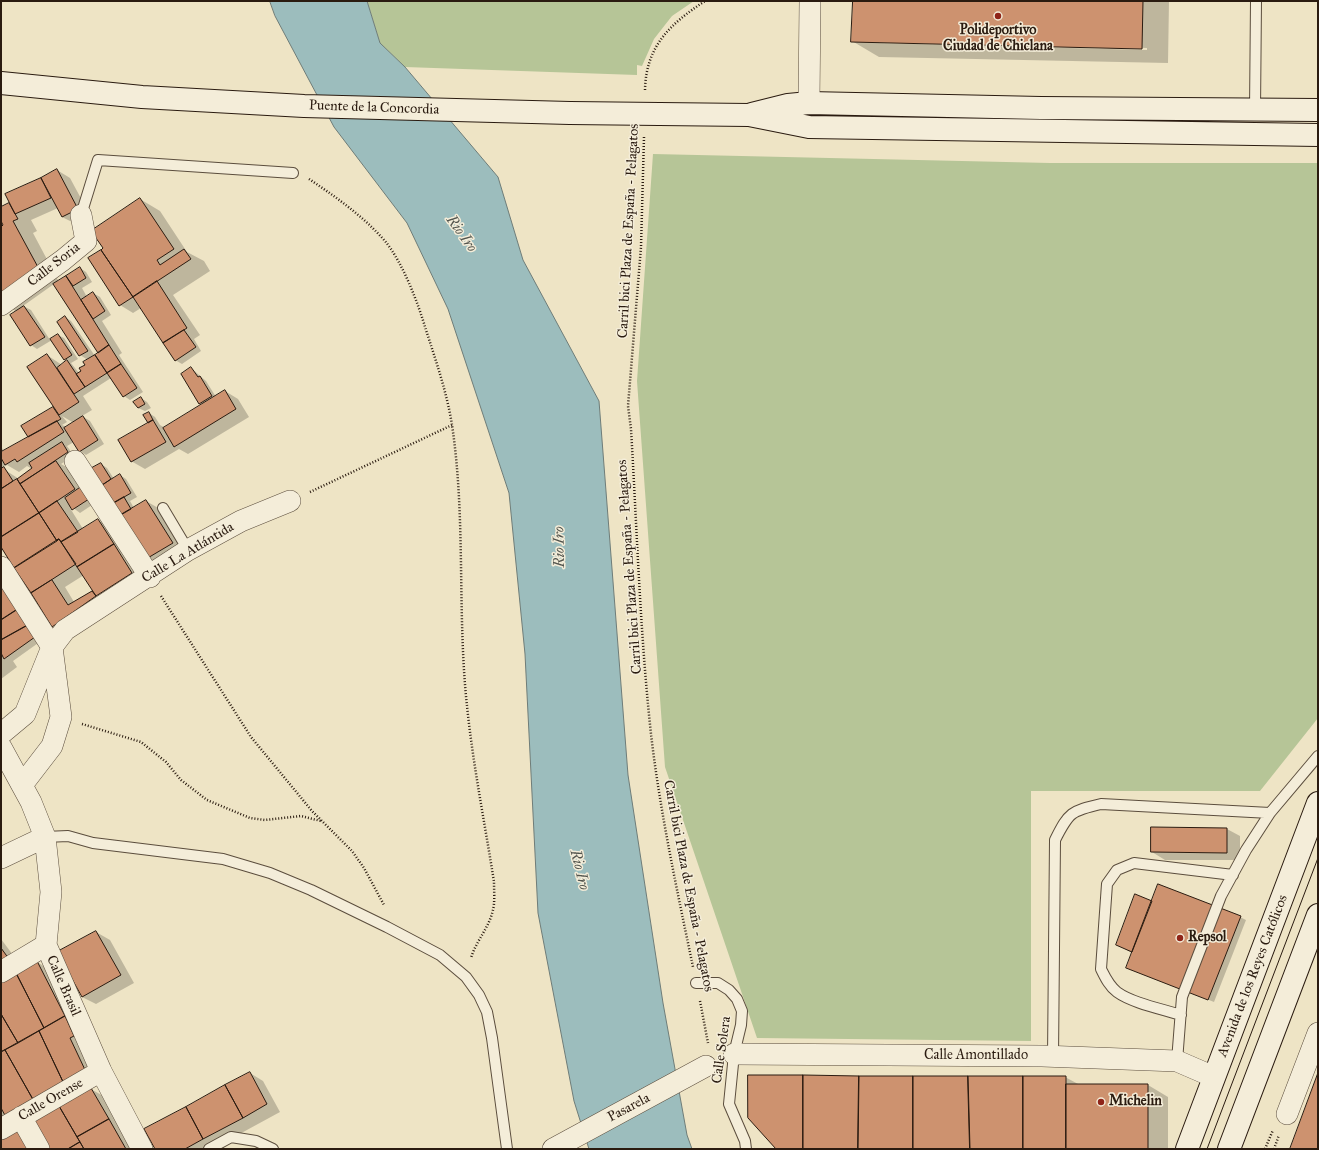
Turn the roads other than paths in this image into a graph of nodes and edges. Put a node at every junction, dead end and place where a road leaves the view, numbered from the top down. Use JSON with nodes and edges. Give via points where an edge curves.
{"nodes":[{"id":1,"x":810,"y":1,"type":"edge"},
{"id":2,"x":1256,"y":1,"type":"edge"},
{"id":3,"x":1,"y":83,"type":"edge"},
{"id":4,"x":809,"y":103,"type":"junction"},
{"id":5,"x":1254,"y":110,"type":"junction"},
{"id":6,"x":1318,"y":110,"type":"edge"},
{"id":7,"x":749,"y":115,"type":"junction"},
{"id":8,"x":1318,"y":135,"type":"edge"},
{"id":9,"x":293,"y":173,"type":"road end"},
{"id":10,"x":81,"y":215,"type":"joint"},
{"id":11,"x":1,"y":305,"type":"edge"},
{"id":12,"x":75,"y":461,"type":"dead end"},
{"id":13,"x":290,"y":501,"type":"road end"},
{"id":14,"x":163,"y":508,"type":"dead end"},
{"id":15,"x":188,"y":550,"type":"junction"},
{"id":16,"x":1,"y":567,"type":"edge"},
{"id":17,"x":150,"y":577,"type":"junction"},
{"id":18,"x":52,"y":647,"type":"junction"},
{"id":19,"x":1,"y":734,"type":"edge"},
{"id":20,"x":1,"y":747,"type":"edge"},
{"id":21,"x":1318,"y":756,"type":"edge"},
{"id":22,"x":22,"y":785,"type":"junction"},
{"id":23,"x":1318,"y":802,"type":"edge"},
{"id":24,"x":1270,"y":813,"type":"junction"},
{"id":25,"x":45,"y":837,"type":"junction"},
{"id":26,"x":1,"y":858,"type":"edge"},
{"id":27,"x":1233,"y":875,"type":"junction"},
{"id":28,"x":1318,"y":915,"type":"edge"},
{"id":29,"x":46,"y":945,"type":"junction"},
{"id":30,"x":1,"y":972,"type":"edge"},
{"id":31,"x":696,"y":983,"type":"road end"},
{"id":32,"x":1181,"y":1015,"type":"junction"},
{"id":33,"x":1318,"y":1033,"type":"edge"},
{"id":34,"x":734,"y":1054,"type":"junction"},
{"id":35,"x":1053,"y":1057,"type":"junction"},
{"id":36,"x":707,"y":1058,"type":"road end"},
{"id":37,"x":1177,"y":1061,"type":"junction"},
{"id":38,"x":101,"y":1071,"type":"junction"},
{"id":39,"x":1214,"y":1077,"type":"junction"},
{"id":40,"x":1287,"y":1114,"type":"dead end"},
{"id":41,"x":21,"y":1117,"type":"junction"},
{"id":42,"x":1,"y":1129,"type":"edge"},
{"id":43,"x":39,"y":1149,"type":"edge"},
{"id":44,"x":142,"y":1149,"type":"edge"},
{"id":45,"x":209,"y":1149,"type":"edge"},
{"id":46,"x":273,"y":1149,"type":"edge"},
{"id":47,"x":507,"y":1149,"type":"edge"},
{"id":48,"x":553,"y":1149,"type":"edge"},
{"id":49,"x":746,"y":1149,"type":"edge"},
{"id":50,"x":1187,"y":1149,"type":"edge"},
{"id":51,"x":1229,"y":1149,"type":"edge"}],
"edges":[{"from":1,"to":4,"type":"street"},
{"from":2,"to":5,"type":"lane"},
{"from":3,"to":7,"type":"main road","name":"Puente de la Concordia","via":[[142,97],[296,105],[644,115]]},
{"from":4,"to":5,"type":"main road"},
{"from":4,"to":7,"type":"main road","via":[[788,105]]},
{"from":5,"to":6,"type":"main road"},
{"from":7,"to":8,"type":"main road","via":[[809,127]]},
{"from":9,"to":10,"type":"lane","via":[[98,160]]},
{"from":10,"to":11,"type":"street","name":"Calle Soria","via":[[86,241]]},
{"from":12,"to":17,"type":"street"},
{"from":13,"to":15,"type":"street","name":"Calle La Atlántida","via":[[241,522]]},
{"from":14,"to":15,"type":"lane"},
{"from":15,"to":17,"type":"street","name":"Calle La Atlántida"},
{"from":16,"to":18,"type":"street"},
{"from":17,"to":18,"type":"street","name":"Calle La Atlántida","via":[[65,630]]},
{"from":18,"to":19,"type":"street","name":"Calle La Atlántida","via":[[24,714]]},
{"from":18,"to":22,"type":"street","via":[[61,717],[52,746]]},
{"from":20,"to":22,"type":"street","name":"Calle Brasil"},
{"from":21,"to":24,"type":"lane"},
{"from":22,"to":25,"type":"street","name":"Calle Brasil"},
{"from":23,"to":39,"type":"main road","name":"Avenida de los Reyes Católicos"},
{"from":24,"to":27,"type":"lane"},
{"from":24,"to":35,"type":"lane","via":[[1101,804],[1078,809],[1065,820],[1055,840]]},
{"from":25,"to":26,"type":"street"},
{"from":25,"to":29,"type":"street","name":"Calle Brasil","via":[[51,892]]},
{"from":25,"to":47,"type":"lane","via":[[68,836],[93,843],[224,859],[270,873],[311,890],[440,955],[466,977],[487,1012]]},
{"from":27,"to":32,"type":"lane","via":[[1221,896],[1182,997]]},
{"from":27,"to":32,"type":"lane","via":[[1134,863],[1117,870],[1107,884],[1101,969],[1107,982],[1117,992],[1129,998]]},
{"from":28,"to":51,"type":"main road"},
{"from":29,"to":30,"type":"street"},
{"from":29,"to":38,"type":"street","name":"Calle Brasil"},
{"from":31,"to":34,"type":"lane","name":"Calle Solera","via":[[718,983],[737,999],[742,1011]]},
{"from":32,"to":37,"type":"lane"},
{"from":33,"to":40,"type":"street"},
{"from":34,"to":35,"type":"street","name":"Calle Amontillado"},
{"from":34,"to":49,"type":"lane","name":"Calle Solera","via":[[730,1104]]},
{"from":35,"to":37,"type":"street","name":"Calle Amontillado"},
{"from":36,"to":48,"type":"street","name":"Pasarela"},
{"from":37,"to":39,"type":"street","name":"Calle Amontillado"},
{"from":38,"to":41,"type":"street","name":"Calle Orense"},
{"from":38,"to":44,"type":"street","name":"Calle Brasil"},
{"from":39,"to":50,"type":"main road","name":"Avenida de los Reyes Católicos"},
{"from":41,"to":42,"type":"street","name":"Calle Orense"},
{"from":41,"to":43,"type":"street"},
{"from":45,"to":46,"type":"lane","via":[[231,1137],[256,1141]]}]}
